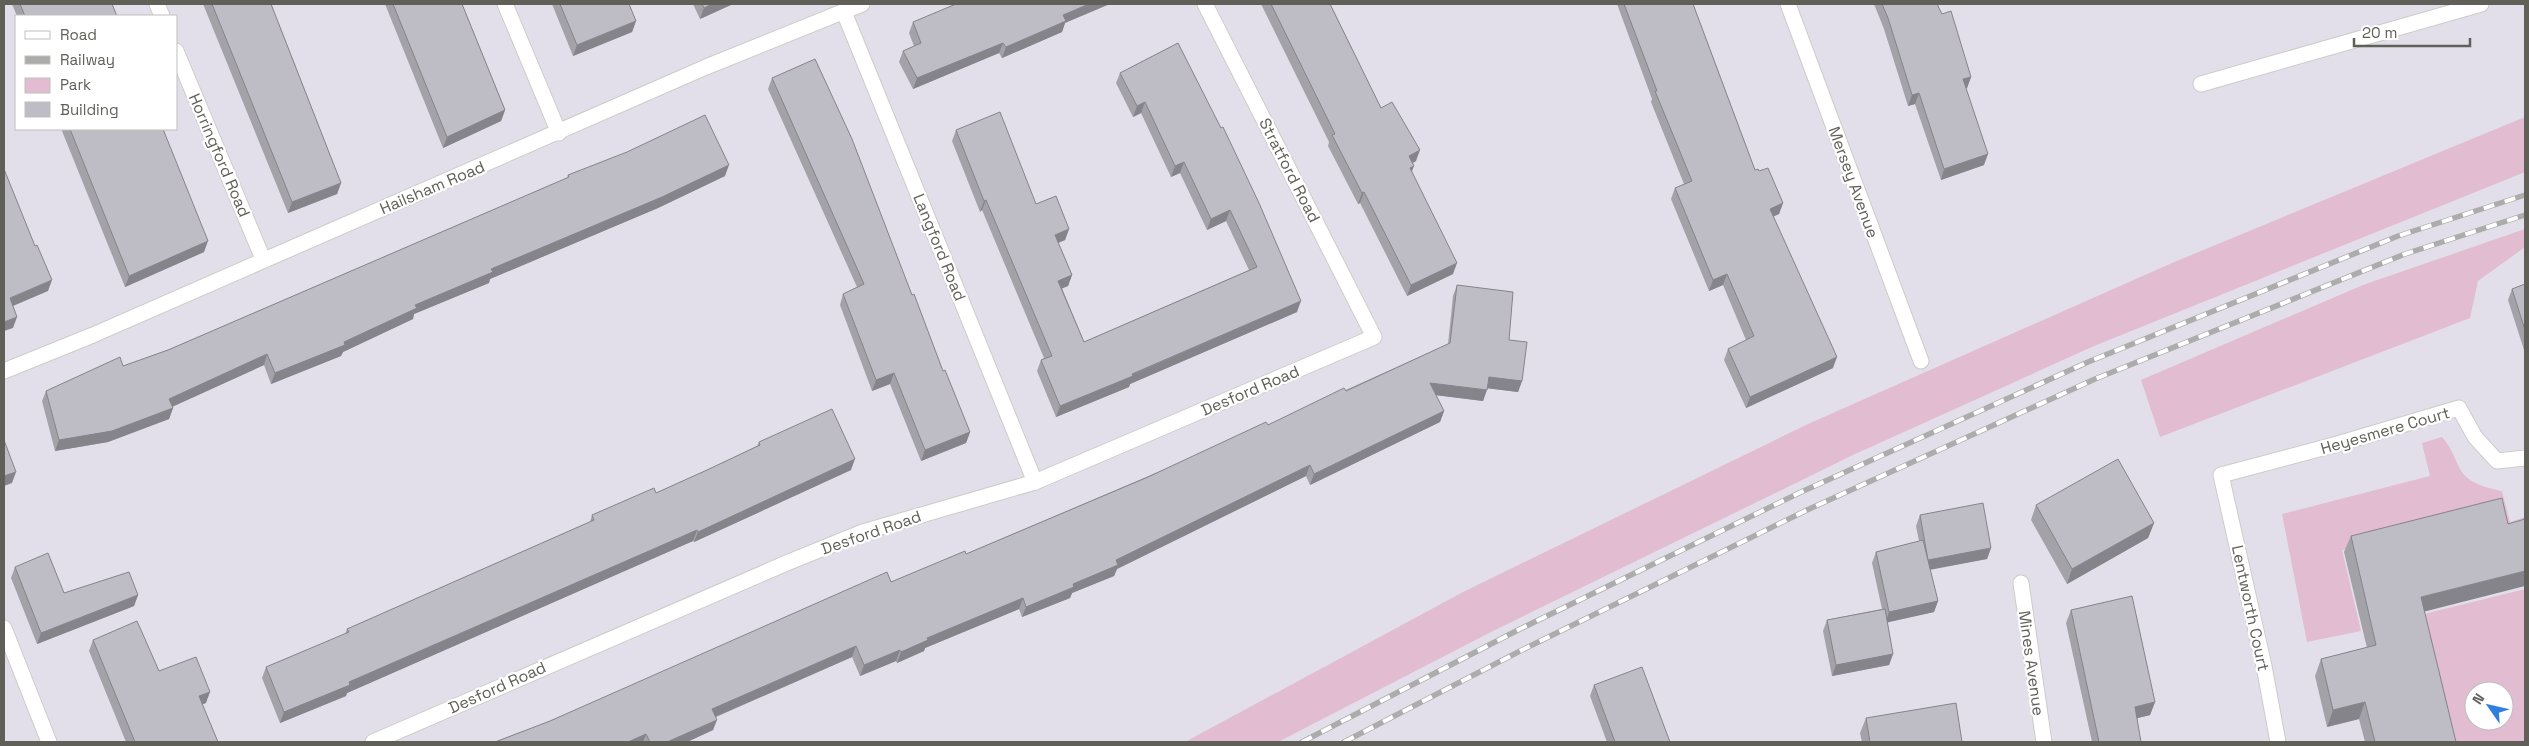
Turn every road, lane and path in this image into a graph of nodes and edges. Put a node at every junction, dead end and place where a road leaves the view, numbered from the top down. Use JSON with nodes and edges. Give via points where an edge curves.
{"nodes":[{"id":1,"x":504,"y":4,"type":"edge"},
{"id":2,"x":862,"y":4,"type":"edge"},
{"id":3,"x":1205,"y":4,"type":"edge"},
{"id":4,"x":1788,"y":4,"type":"edge"},
{"id":5,"x":2481,"y":4,"type":"edge"},
{"id":6,"x":844,"y":12,"type":"junction"},
{"id":7,"x":178,"y":56,"type":"edge"},
{"id":8,"x":2201,"y":84,"type":"dead end"},
{"id":9,"x":560,"y":133,"type":"junction"},
{"id":10,"x":263,"y":259,"type":"junction"},
{"id":11,"x":1374,"y":337,"type":"joint"},
{"id":12,"x":1921,"y":361,"type":"dead end"},
{"id":13,"x":4,"y":371,"type":"edge"},
{"id":14,"x":2525,"y":458,"type":"edge"},
{"id":15,"x":2222,"y":475,"type":"joint"},
{"id":16,"x":1035,"y":482,"type":"junction"},
{"id":17,"x":2021,"y":583,"type":"dead end"},
{"id":18,"x":4,"y":628,"type":"edge"},
{"id":19,"x":49,"y":742,"type":"edge"},
{"id":20,"x":374,"y":742,"type":"edge"},
{"id":21,"x":2044,"y":742,"type":"edge"},
{"id":22,"x":2278,"y":742,"type":"edge"}],
"edges":[{"from":1,"to":9,"type":"street"},
{"from":2,"to":6,"type":"street","name":"Hailsham Road"},
{"from":3,"to":11,"type":"street","name":"Stratford Road"},
{"from":4,"to":12,"type":"street","name":"Mersey Avenue"},
{"from":5,"to":8,"type":"street"},
{"from":6,"to":9,"type":"street","name":"Hailsham Road","via":[[706,67]]},
{"from":6,"to":16,"type":"street","name":"Langford Road"},
{"from":7,"to":10,"type":"street","name":"Horringford Road"},
{"from":9,"to":10,"type":"street","name":"Hailsham Road"},
{"from":10,"to":13,"type":"street","name":"Hailsham Road","via":[[94,335]]},
{"from":11,"to":16,"type":"street","name":"Desford Road"},
{"from":14,"to":15,"type":"street","name":"Heyesmere Court","via":[[2497,461],[2475,437],[2459,408]]},
{"from":15,"to":22,"type":"street","name":"Lentworth Court"},
{"from":16,"to":20,"type":"street","name":"Desford Road","via":[[863,532]]},
{"from":17,"to":21,"type":"street","name":"Mines Avenue"},
{"from":18,"to":19,"type":"street"}]}
